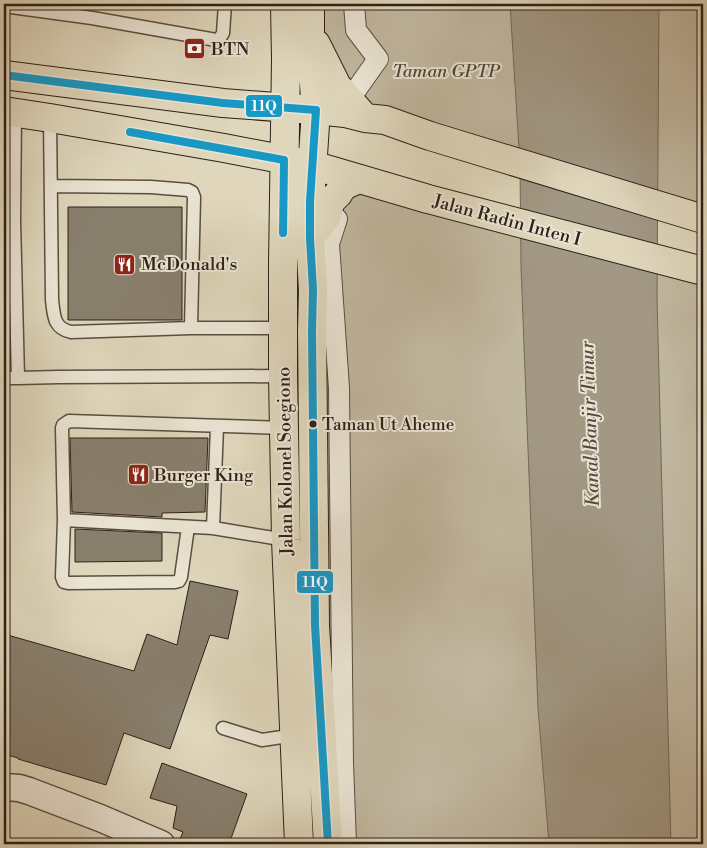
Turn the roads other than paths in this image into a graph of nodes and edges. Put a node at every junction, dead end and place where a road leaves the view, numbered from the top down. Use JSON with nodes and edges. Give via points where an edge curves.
{"nodes":[{"id":1,"x":224,"y":4,"type":"edge"},
{"id":2,"x":285,"y":4,"type":"edge"},
{"id":3,"x":310,"y":4,"type":"edge"},
{"id":4,"x":354,"y":4,"type":"edge"},
{"id":5,"x":4,"y":6,"type":"edge"},
{"id":6,"x":310,"y":34,"type":"junction"},
{"id":7,"x":4,"y":75,"type":"edge"},
{"id":8,"x":284,"y":106,"type":"junction"},
{"id":9,"x":357,"y":109,"type":"junction"},
{"id":10,"x":316,"y":110,"type":"junction"},
{"id":11,"x":9,"y":112,"type":"edge"},
{"id":12,"x":50,"y":118,"type":"junction"},
{"id":13,"x":284,"y":160,"type":"junction"},
{"id":14,"x":312,"y":165,"type":"junction"},
{"id":15,"x":359,"y":179,"type":"junction"},
{"id":16,"x":51,"y":186,"type":"junction"},
{"id":17,"x":337,"y":219,"type":"dead end"},
{"id":18,"x":703,"y":219,"type":"edge"},
{"id":19,"x":9,"y":220,"type":"edge"},
{"id":20,"x":310,"y":238,"type":"junction"},
{"id":21,"x":703,"y":271,"type":"edge"},
{"id":22,"x":191,"y":328,"type":"junction"},
{"id":23,"x":283,"y":328,"type":"junction"},
{"id":24,"x":283,"y":376,"type":"junction"},
{"id":25,"x":4,"y":378,"type":"edge"},
{"id":26,"x":18,"y":378,"type":"junction"},
{"id":27,"x":217,"y":426,"type":"junction"},
{"id":28,"x":284,"y":428,"type":"junction"},
{"id":29,"x":64,"y":520,"type":"junction"},
{"id":30,"x":188,"y":527,"type":"junction"},
{"id":31,"x":213,"y":528,"type":"junction"},
{"id":32,"x":286,"y":540,"type":"junction"},
{"id":33,"x":223,"y":728,"type":"dead end"},
{"id":34,"x":295,"y":736,"type":"junction"},
{"id":35,"x":4,"y":787,"type":"edge"},
{"id":36,"x":161,"y":844,"type":"edge"},
{"id":37,"x":299,"y":844,"type":"edge"},
{"id":38,"x":328,"y":844,"type":"edge"},
{"id":39,"x":346,"y":844,"type":"edge"}],
"edges":[{"from":1,"to":5,"type":"lane","via":[[223,33],[216,40]]},
{"from":2,"to":8,"type":"main road","name":"Jalan Kolonel Soegiono"},
{"from":3,"to":6,"type":"main road","name":"Jalan Kolonel Soegiono"},
{"from":4,"to":9,"type":"street","via":[[356,30],[378,59]]},
{"from":6,"to":9,"type":"main road","via":[[337,86]]},
{"from":6,"to":10,"type":"main road","name":"Jalan Kolonel Soegiono"},
{"from":7,"to":8,"type":"main road","via":[[223,102]]},
{"from":8,"to":10,"type":"main road"},
{"from":8,"to":13,"type":"main road","name":"Jalan Kolonel Soegiono"},
{"from":9,"to":10,"type":"main road","via":[[345,113]]},
{"from":9,"to":18,"type":"main road","via":[[430,136]]},
{"from":10,"to":14,"type":"main road","name":"Jalan Kolonel Soegiono"},
{"from":11,"to":12,"type":"main road","name":"Jalan Radin Inten I"},
{"from":11,"to":19,"type":"lane"},
{"from":12,"to":13,"type":"main road","name":"Jalan Radin Inten I"},
{"from":12,"to":16,"type":"lane"},
{"from":13,"to":14,"type":"main road","name":"Jalan Radin Inten I"},
{"from":13,"to":23,"type":"main road","name":"Jalan Kolonel Soegiono"},
{"from":14,"to":15,"type":"main road","name":"Jalan Radin Inten I"},
{"from":14,"to":20,"type":"main road","name":"Jalan Kolonel Soegiono"},
{"from":15,"to":20,"type":"main road","via":[[343,186]]},
{"from":15,"to":21,"type":"main road","name":"Jalan Radin Inten I"},
{"from":16,"to":22,"type":"lane","via":[[54,321],[71,332]]},
{"from":16,"to":22,"type":"lane","via":[[151,187],[192,192]]},
{"from":17,"to":39,"type":"street","via":[[329,244],[339,388]]},
{"from":19,"to":26,"type":"lane"},
{"from":20,"to":38,"type":"main road","name":"Jalan Kolonel Soegiono","via":[[314,290],[316,625]]},
{"from":22,"to":23,"type":"lane"},
{"from":23,"to":24,"type":"main road","name":"Jalan Kolonel Soegiono"},
{"from":24,"to":26,"type":"lane"},
{"from":24,"to":28,"type":"main road","name":"Jalan Kolonel Soegiono"},
{"from":25,"to":26,"type":"lane"},
{"from":27,"to":28,"type":"lane"},
{"from":27,"to":29,"type":"lane","via":[[66,422],[62,428]]},
{"from":27,"to":31,"type":"lane"},
{"from":28,"to":32,"type":"main road","name":"Jalan Kolonel Soegiono"},
{"from":29,"to":30,"type":"lane"},
{"from":29,"to":30,"type":"lane","via":[[62,577],[68,583],[179,581]]},
{"from":30,"to":31,"type":"lane"},
{"from":31,"to":32,"type":"lane"},
{"from":32,"to":34,"type":"main road","name":"Jalan Kolonel Soegiono"},
{"from":33,"to":34,"type":"lane","via":[[262,740]]},
{"from":34,"to":37,"type":"main road","name":"Jalan Kolonel Soegiono"},
{"from":35,"to":36,"type":"street","via":[[29,791]]}]}
